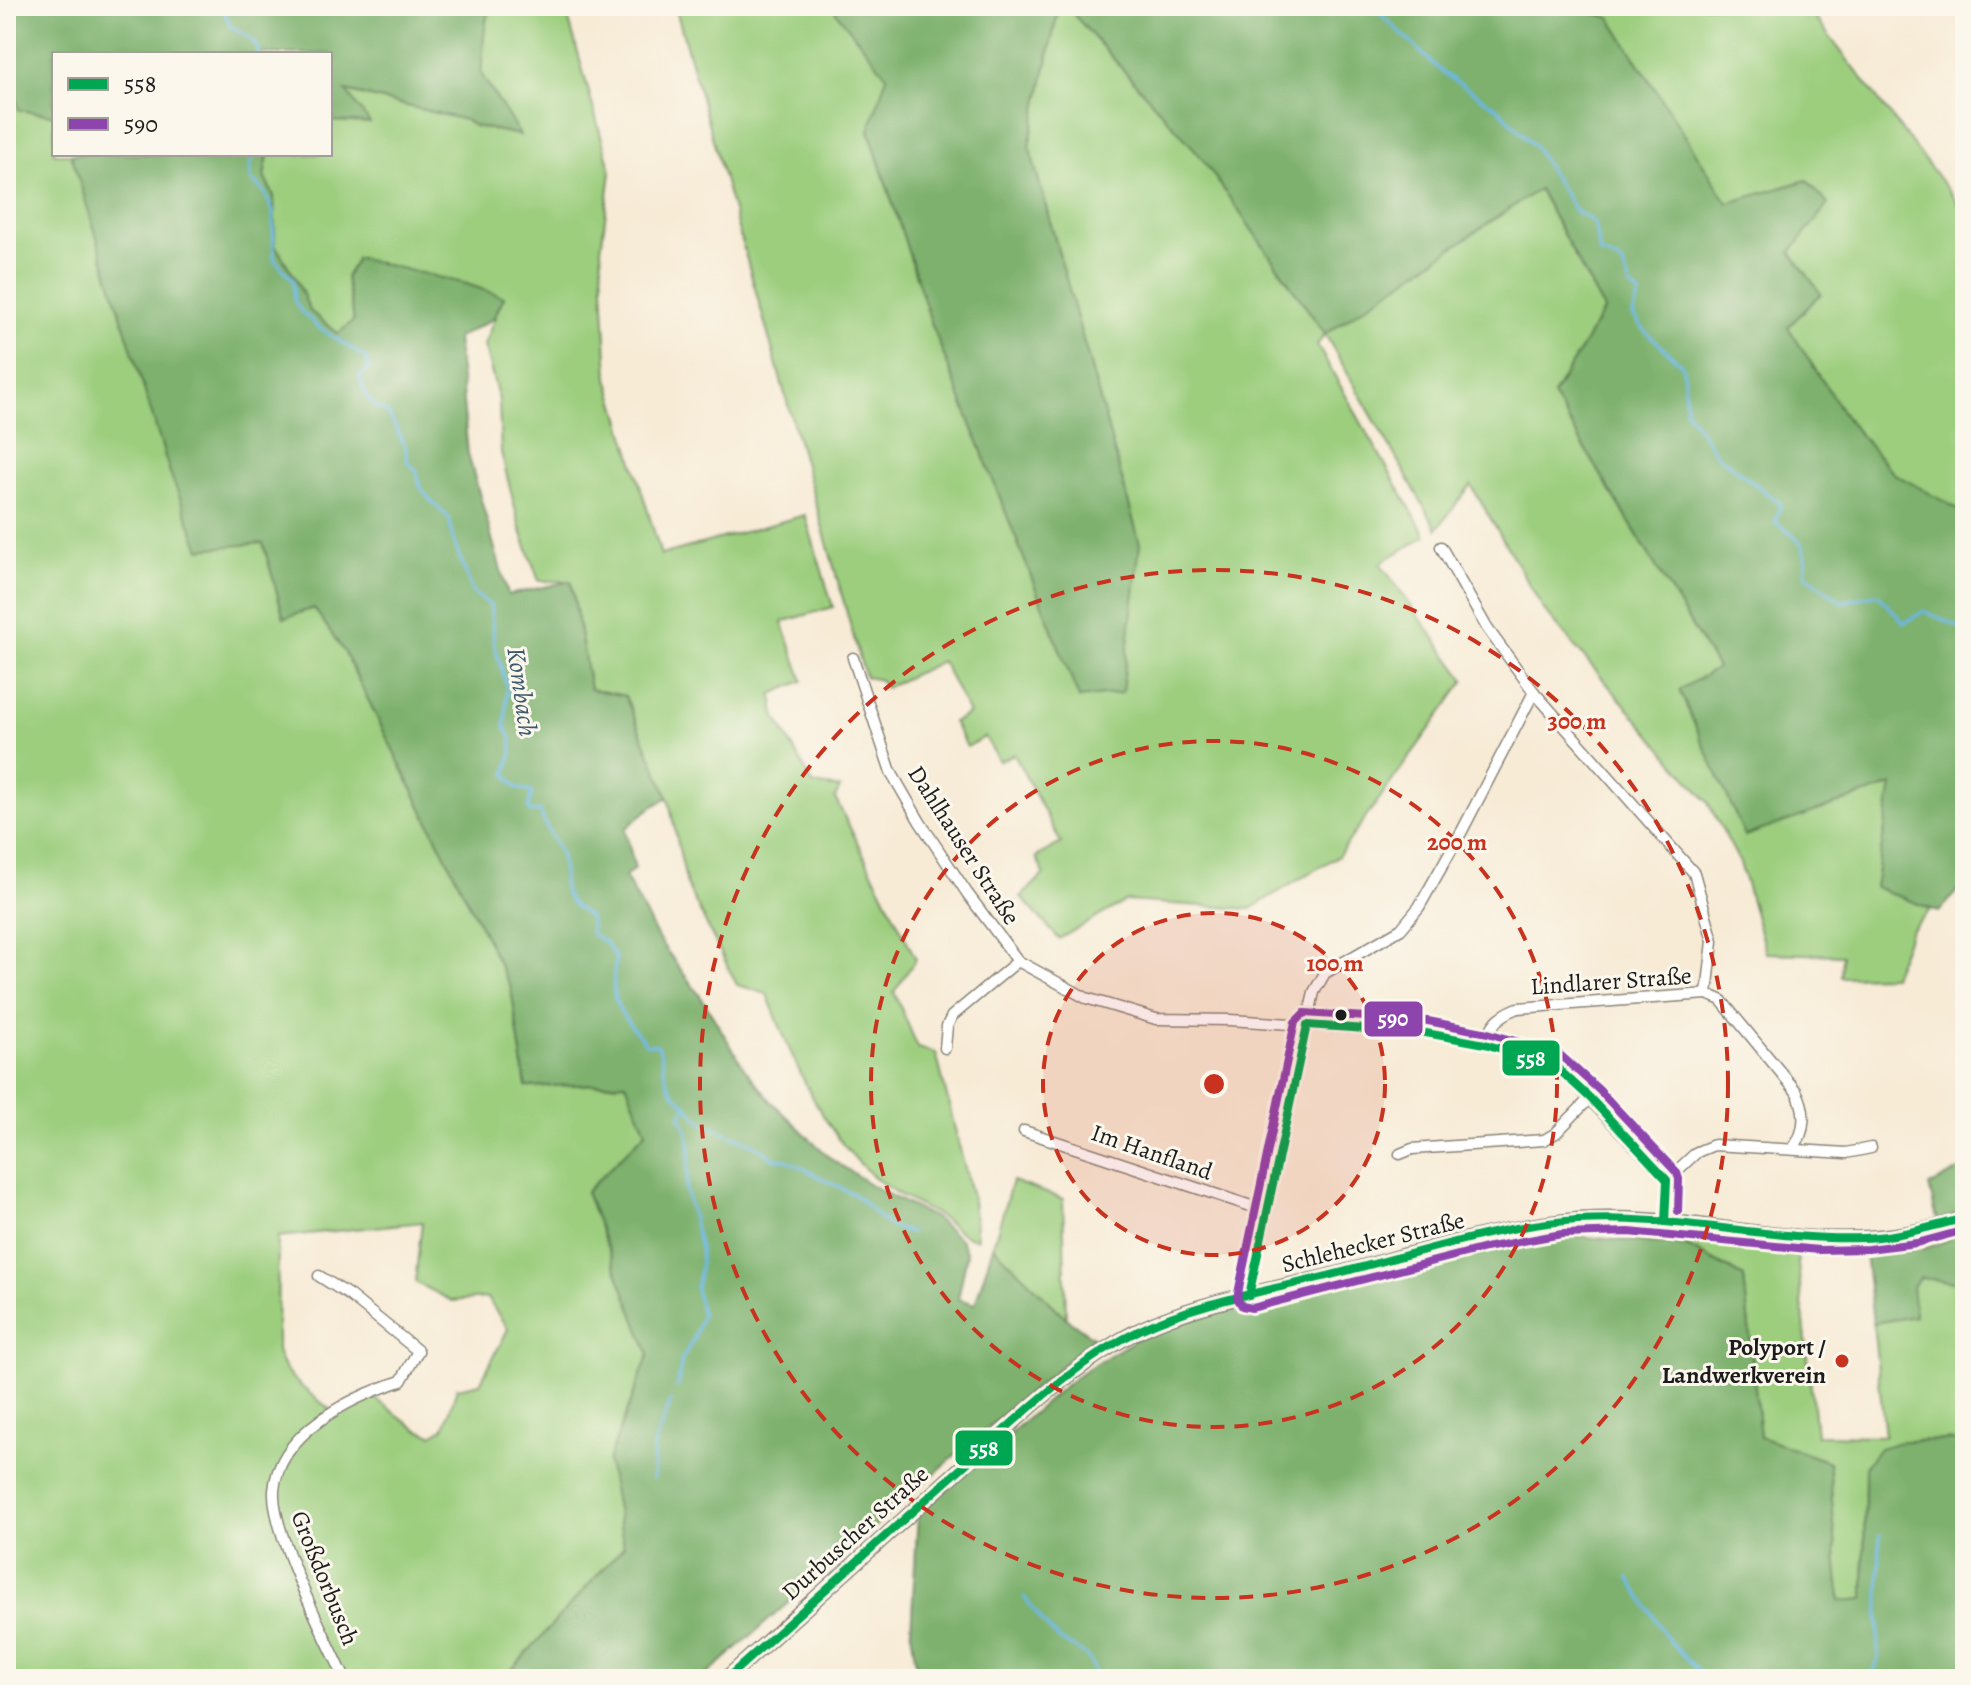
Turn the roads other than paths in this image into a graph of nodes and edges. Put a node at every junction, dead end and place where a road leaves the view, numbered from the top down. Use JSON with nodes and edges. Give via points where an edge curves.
{"nodes":[{"id":1,"x":1441,"y":547,"type":"dead end"},
{"id":2,"x":853,"y":658,"type":"dead end"},
{"id":3,"x":1534,"y":692,"type":"junction"},
{"id":4,"x":1018,"y":961,"type":"junction"},
{"id":5,"x":1707,"y":994,"type":"junction"},
{"id":6,"x":1307,"y":1025,"type":"junction"},
{"id":7,"x":1485,"y":1044,"type":"junction"},
{"id":8,"x":945,"y":1048,"type":"dead end"},
{"id":9,"x":1590,"y":1098,"type":"junction"},
{"id":10,"x":1024,"y":1131,"type":"dead end"},
{"id":11,"x":1871,"y":1148,"type":"dead end"},
{"id":12,"x":1792,"y":1149,"type":"junction"},
{"id":13,"x":1400,"y":1154,"type":"dead end"},
{"id":14,"x":1667,"y":1180,"type":"junction"},
{"id":15,"x":1266,"y":1211,"type":"junction"},
{"id":16,"x":1965,"y":1218,"type":"edge"},
{"id":17,"x":1665,"y":1222,"type":"junction"},
{"id":18,"x":319,"y":1276,"type":"dead end"},
{"id":19,"x":1249,"y":1296,"type":"junction"},
{"id":20,"x":1051,"y":1389,"type":"joint"},
{"id":21,"x":345,"y":1679,"type":"edge"},
{"id":22,"x":726,"y":1679,"type":"edge"}],
"edges":[{"from":1,"to":3,"type":"street","via":[[1487,628]]},
{"from":2,"to":4,"type":"street","name":"Dahlhauser Straße","via":[[891,772],[967,893]]},
{"from":3,"to":5,"type":"street","via":[[1694,873],[1713,941]]},
{"from":3,"to":6,"type":"street","via":[[1419,907],[1401,929],[1325,973],[1314,992]]},
{"from":4,"to":6,"type":"street","name":"Dahlhauser Straße","via":[[1086,998],[1156,1019]]},
{"from":4,"to":8,"type":"street","name":"Dahlhauser Straße","via":[[952,1016]]},
{"from":5,"to":7,"type":"street","name":"Lindlarer Straße","via":[[1518,1008],[1501,1014]]},
{"from":5,"to":12,"type":"street","name":"Lindlarer Straße","via":[[1721,1000],[1796,1091],[1803,1104],[1803,1125]]},
{"from":6,"to":7,"type":"street","name":"Dahlhauser Straße","via":[[1426,1033]]},
{"from":6,"to":15,"type":"street"},
{"from":7,"to":9,"type":"street","name":"Dahlhauser Straße","via":[[1554,1065]]},
{"from":9,"to":13,"type":"street","via":[[1544,1140]]},
{"from":9,"to":14,"type":"street","name":"Dahlhauser Straße"},
{"from":10,"to":15,"type":"street","name":"Im Hanfland"},
{"from":11,"to":12,"type":"street","via":[[1846,1153]]},
{"from":12,"to":14,"type":"street","via":[[1714,1145],[1697,1152]]},
{"from":14,"to":17,"type":"street"},
{"from":15,"to":19,"type":"street"},
{"from":16,"to":17,"type":"main road","name":"Schlehecker Straße","via":[[1908,1235],[1847,1240]]},
{"from":17,"to":19,"type":"main road","name":"Schlehecker Straße","via":[[1579,1221],[1523,1228]]},
{"from":18,"to":21,"type":"street","name":"Großdorbusch","via":[[418,1351],[401,1381],[334,1413],[295,1440],[277,1475],[274,1499],[280,1527]]},
{"from":19,"to":20,"type":"main road","name":"Schlehecker Straße","via":[[1142,1330]]},
{"from":20,"to":22,"type":"main road","name":"Durbuscher Straße"}]}
